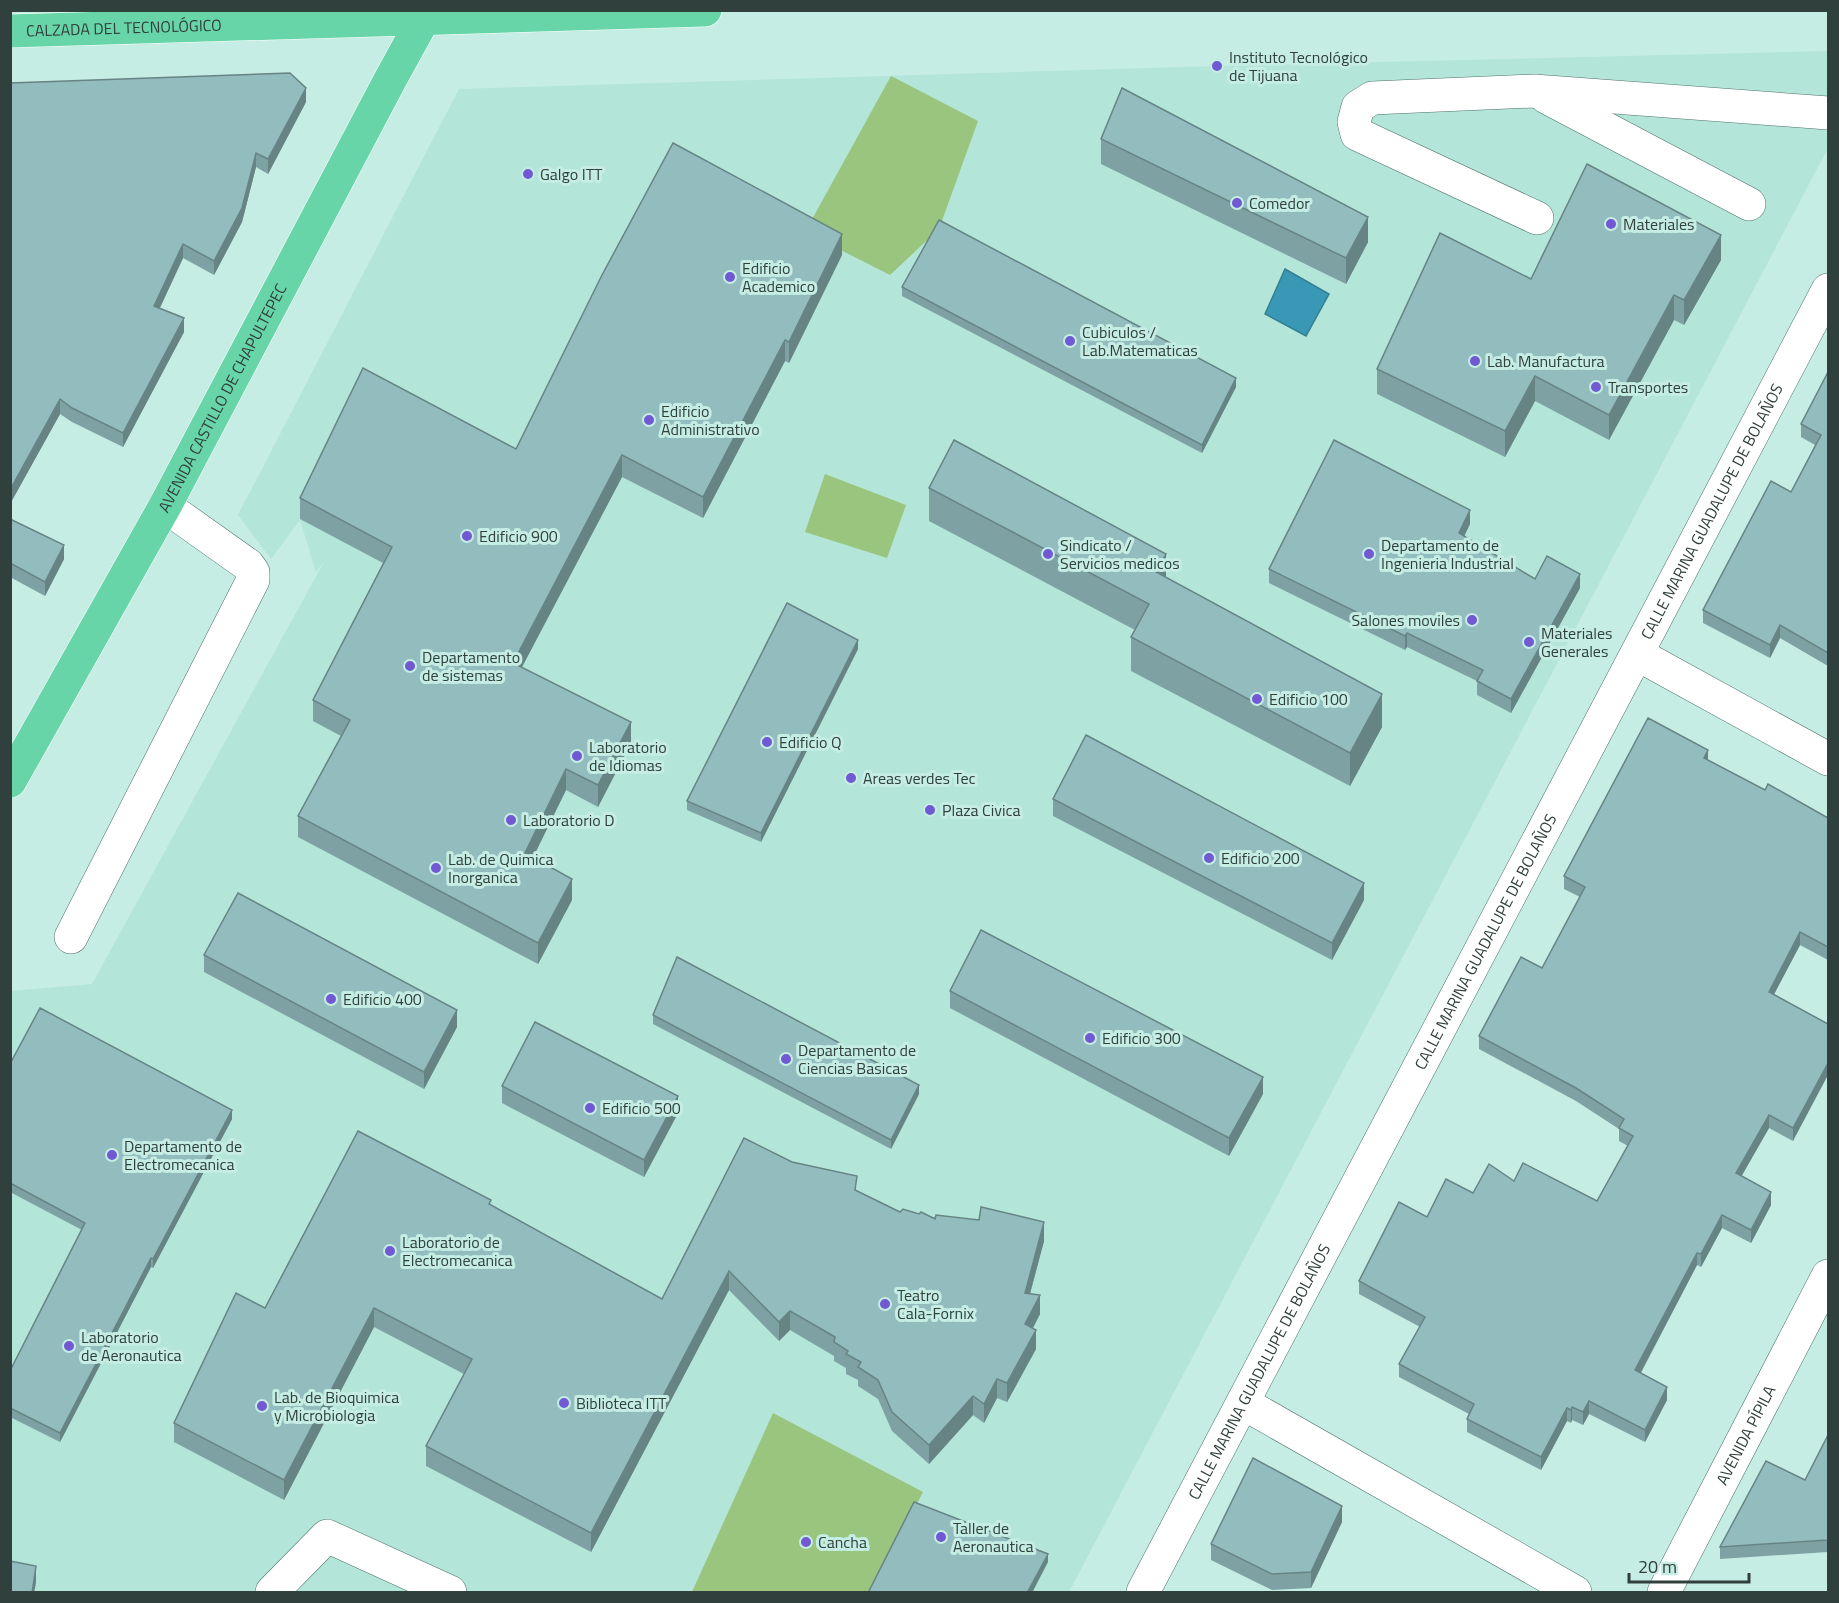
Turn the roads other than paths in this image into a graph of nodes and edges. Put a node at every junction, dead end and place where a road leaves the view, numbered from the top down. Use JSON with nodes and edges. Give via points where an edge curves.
{"nodes":[{"id":1,"x":705,"y":10,"type":"edge"},
{"id":2,"x":421,"y":13,"type":"edge"},
{"id":3,"x":10,"y":31,"type":"edge"},
{"id":4,"x":1534,"y":91,"type":"junction"},
{"id":5,"x":1828,"y":113,"type":"edge"},
{"id":6,"x":1749,"y":204,"type":"dead end"},
{"id":7,"x":1537,"y":218,"type":"dead end"},
{"id":8,"x":1828,"y":290,"type":"edge"},
{"id":9,"x":165,"y":506,"type":"junction"},
{"id":10,"x":1637,"y":654,"type":"junction"},
{"id":11,"x":1828,"y":759,"type":"edge"},
{"id":12,"x":15,"y":762,"type":"edge"},
{"id":13,"x":71,"y":937,"type":"dead end"},
{"id":14,"x":1828,"y":1276,"type":"edge"},
{"id":15,"x":1243,"y":1403,"type":"junction"},
{"id":16,"x":272,"y":1593,"type":"edge"},
{"id":17,"x":450,"y":1593,"type":"edge"},
{"id":18,"x":1143,"y":1593,"type":"edge"},
{"id":19,"x":1575,"y":1593,"type":"edge"},
{"id":20,"x":1664,"y":1593,"type":"edge"}],
"edges":[{"from":1,"to":2,"type":"main road","name":"CALZADA DEL TECNOLÓGICO"},
{"from":2,"to":3,"type":"main road","name":"CALZADA DEL TECNOLÓGICO"},
{"from":2,"to":9,"type":"main road","name":"AVENIDA CASTILLO DE CHAPULTEPEC","via":[[390,80]]},
{"from":4,"to":5,"type":"street"},
{"from":4,"to":6,"type":"street"},
{"from":4,"to":7,"type":"street","via":[[1372,98],[1358,107],[1354,122],[1357,134]]},
{"from":8,"to":10,"type":"street","name":"CALLE MARINA GUADALUPE DE BOLAÑOS"},
{"from":9,"to":12,"type":"main road","name":"AVENIDA CASTILLO DE CHAPULTEPEC"},
{"from":9,"to":13,"type":"street","via":[[248,565],[253,580]]},
{"from":10,"to":11,"type":"street"},
{"from":10,"to":15,"type":"street","name":"CALLE MARINA GUADALUPE DE BOLAÑOS"},
{"from":14,"to":20,"type":"street","name":"AVENIDA PÍPILA"},
{"from":15,"to":18,"type":"street","name":"CALLE MARINA GUADALUPE DE BOLAÑOS"},
{"from":15,"to":19,"type":"street"},
{"from":16,"to":17,"type":"street","via":[[327,1536]]}]}
